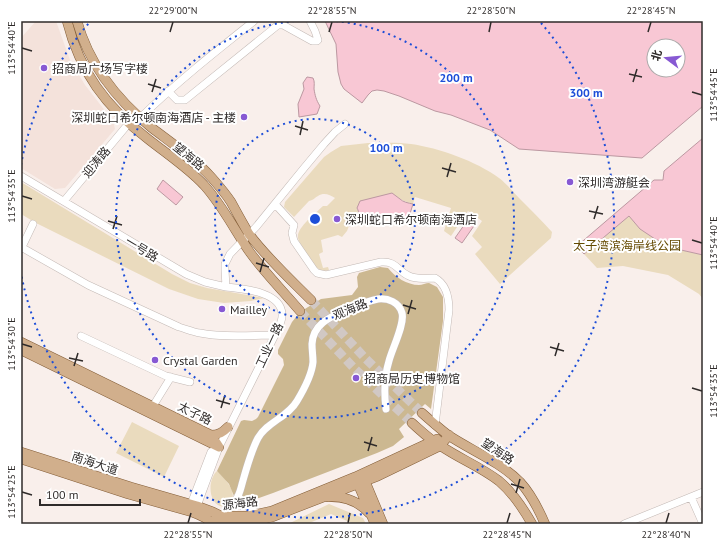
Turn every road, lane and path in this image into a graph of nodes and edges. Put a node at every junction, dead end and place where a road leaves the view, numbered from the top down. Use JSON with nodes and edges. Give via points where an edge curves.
{"nodes":[{"id":1,"x":67,"y":21,"type":"edge"},
{"id":2,"x":77,"y":21,"type":"edge"},
{"id":3,"x":254,"y":21,"type":"edge"},
{"id":4,"x":310,"y":21,"type":"edge"},
{"id":5,"x":168,"y":91,"type":"junction"},
{"id":6,"x":140,"y":118,"type":"junction"},
{"id":7,"x":128,"y":123,"type":"junction"},
{"id":8,"x":345,"y":124,"type":"dead end"},
{"id":9,"x":21,"y":176,"type":"edge"},
{"id":10,"x":64,"y":201,"type":"junction"},
{"id":11,"x":274,"y":204,"type":"junction"},
{"id":12,"x":34,"y":224,"type":"dead end"},
{"id":13,"x":250,"y":234,"type":"junction"},
{"id":14,"x":242,"y":241,"type":"junction"},
{"id":15,"x":21,"y":248,"type":"edge"},
{"id":16,"x":226,"y":286,"type":"junction"},
{"id":17,"x":311,"y":300,"type":"tunnel mouth"},
{"id":18,"x":300,"y":311,"type":"tunnel mouth"},
{"id":19,"x":275,"y":335,"type":"junction"},
{"id":20,"x":81,"y":336,"type":"dead end"},
{"id":21,"x":21,"y":342,"type":"edge"},
{"id":22,"x":21,"y":350,"type":"edge"},
{"id":23,"x":171,"y":377,"type":"junction"},
{"id":24,"x":190,"y":382,"type":"dead end"},
{"id":25,"x":153,"y":406,"type":"junction"},
{"id":26,"x":386,"y":409,"type":"dead end"},
{"id":27,"x":422,"y":413,"type":"tunnel mouth"},
{"id":28,"x":412,"y":423,"type":"tunnel mouth"},
{"id":29,"x":436,"y":425,"type":"junction"},
{"id":30,"x":228,"y":427,"type":"junction"},
{"id":31,"x":449,"y":435,"type":"junction"},
{"id":32,"x":207,"y":437,"type":"junction"},
{"id":33,"x":437,"y":443,"type":"junction"},
{"id":34,"x":215,"y":449,"type":"junction"},
{"id":35,"x":21,"y":452,"type":"edge"},
{"id":36,"x":21,"y":458,"type":"edge"},
{"id":37,"x":360,"y":481,"type":"junction"},
{"id":38,"x":703,"y":492,"type":"edge"},
{"id":39,"x":238,"y":496,"type":"junction"},
{"id":40,"x":324,"y":497,"type":"junction"},
{"id":41,"x":691,"y":497,"type":"junction"},
{"id":42,"x":194,"y":507,"type":"junction"},
{"id":43,"x":258,"y":520,"type":"edge"},
{"id":44,"x":373,"y":520,"type":"edge"},
{"id":45,"x":225,"y":521,"type":"edge"},
{"id":46,"x":212,"y":523,"type":"edge"},
{"id":47,"x":383,"y":524,"type":"edge"},
{"id":48,"x":532,"y":524,"type":"edge"},
{"id":49,"x":545,"y":524,"type":"edge"},
{"id":50,"x":624,"y":524,"type":"edge"},
{"id":51,"x":703,"y":524,"type":"edge"}],
"edges":[{"from":1,"to":7,"type":"main road","name":"望海路","via":[[88,75]]},
{"from":2,"to":6,"type":"main road","name":"望海路","via":[[91,56],[109,86]]},
{"from":3,"to":5,"type":"street"},
{"from":4,"to":5,"type":"street","via":[[317,41],[312,41],[286,26],[278,25],[185,100],[177,100]]},
{"from":5,"to":6,"type":"street"},
{"from":6,"to":13,"type":"main road","name":"望海路","via":[[211,177],[231,202]]},
{"from":7,"to":10,"type":"street","name":"迎涛路"},
{"from":7,"to":14,"type":"main road","name":"望海路","via":[[204,185],[224,210]]},
{"from":8,"to":11,"type":"street","via":[[335,132]]},
{"from":9,"to":10,"type":"street","name":"一号路"},
{"from":10,"to":16,"type":"street","name":"一号路","via":[[186,274],[205,282]]},
{"from":11,"to":13,"type":"street"},
{"from":11,"to":29,"type":"street","via":[[294,225],[294,241],[317,273],[330,275],[388,262],[409,276],[421,279],[435,278],[442,283],[447,292],[449,310]]},
{"from":12,"to":15,"type":"street"},
{"from":13,"to":14,"type":"street"},
{"from":13,"to":17,"type":"main road","name":"望海路"},
{"from":14,"to":16,"type":"street","via":[[225,264]]},
{"from":14,"to":18,"type":"main road","name":"望海路"},
{"from":15,"to":19,"type":"street","via":[[88,285],[179,327],[214,335]]},
{"from":16,"to":19,"type":"street","name":"工业一路","via":[[261,292],[275,301],[282,316]]},
{"from":19,"to":30,"type":"street","name":"工业一路"},
{"from":20,"to":23,"type":"street"},
{"from":21,"to":25,"type":"main road","name":"太子路"},
{"from":22,"to":32,"type":"main road","name":"太子路"},
{"from":23,"to":24,"type":"street"},
{"from":23,"to":25,"type":"street"},
{"from":25,"to":32,"type":"main road","name":"太子路"},
{"from":26,"to":39,"type":"street","name":"观海路","via":[[386,374],[390,354],[402,323],[402,314],[394,302],[380,299],[367,302],[322,322],[312,342],[313,364],[304,389],[296,403],[258,438]]},
{"from":27,"to":29,"type":"main road","name":"望海路"},
{"from":28,"to":33,"type":"main road","name":"望海路"},
{"from":29,"to":31,"type":"main road","name":"望海路"},
{"from":30,"to":32,"type":"main road","via":[[220,434]]},
{"from":30,"to":34,"type":"street","name":"工业一路"},
{"from":31,"to":33,"type":"main road","name":"源海路"},
{"from":31,"to":49,"type":"main road","name":"望海路","via":[[492,460],[520,483],[533,500]]},
{"from":32,"to":34,"type":"main road"},
{"from":33,"to":37,"type":"main road","name":"源海路","via":[[378,476]]},
{"from":33,"to":48,"type":"main road","name":"望海路","via":[[499,481],[522,506]]},
{"from":34,"to":42,"type":"street","name":"工业一路"},
{"from":35,"to":42,"type":"main road","name":"南海大道"},
{"from":36,"to":42,"type":"main road","name":"南海大道","via":[[128,494]]},
{"from":37,"to":40,"type":"main road","name":"源海路"},
{"from":37,"to":43,"type":"main road","name":"源海路","via":[[283,507]]},
{"from":37,"to":44,"type":"main road"},
{"from":37,"to":47,"type":"main road"},
{"from":38,"to":41,"type":"street"},
{"from":39,"to":43,"type":"street"},
{"from":39,"to":45,"type":"street","name":"观海路","via":[[228,510]]},
{"from":40,"to":43,"type":"main road","name":"源海路","via":[[285,513]]},
{"from":40,"to":44,"type":"main road","via":[[349,499],[365,508]]},
{"from":41,"to":50,"type":"street"},
{"from":41,"to":51,"type":"street"},
{"from":42,"to":45,"type":"main road","name":"南海大道","via":[[213,512]]},
{"from":42,"to":46,"type":"main road","name":"南海大道"},
{"from":43,"to":45,"type":"main road","name":"源海路","via":[[242,517]]},
{"from":45,"to":46,"type":"main road","name":"源海路"}]}
